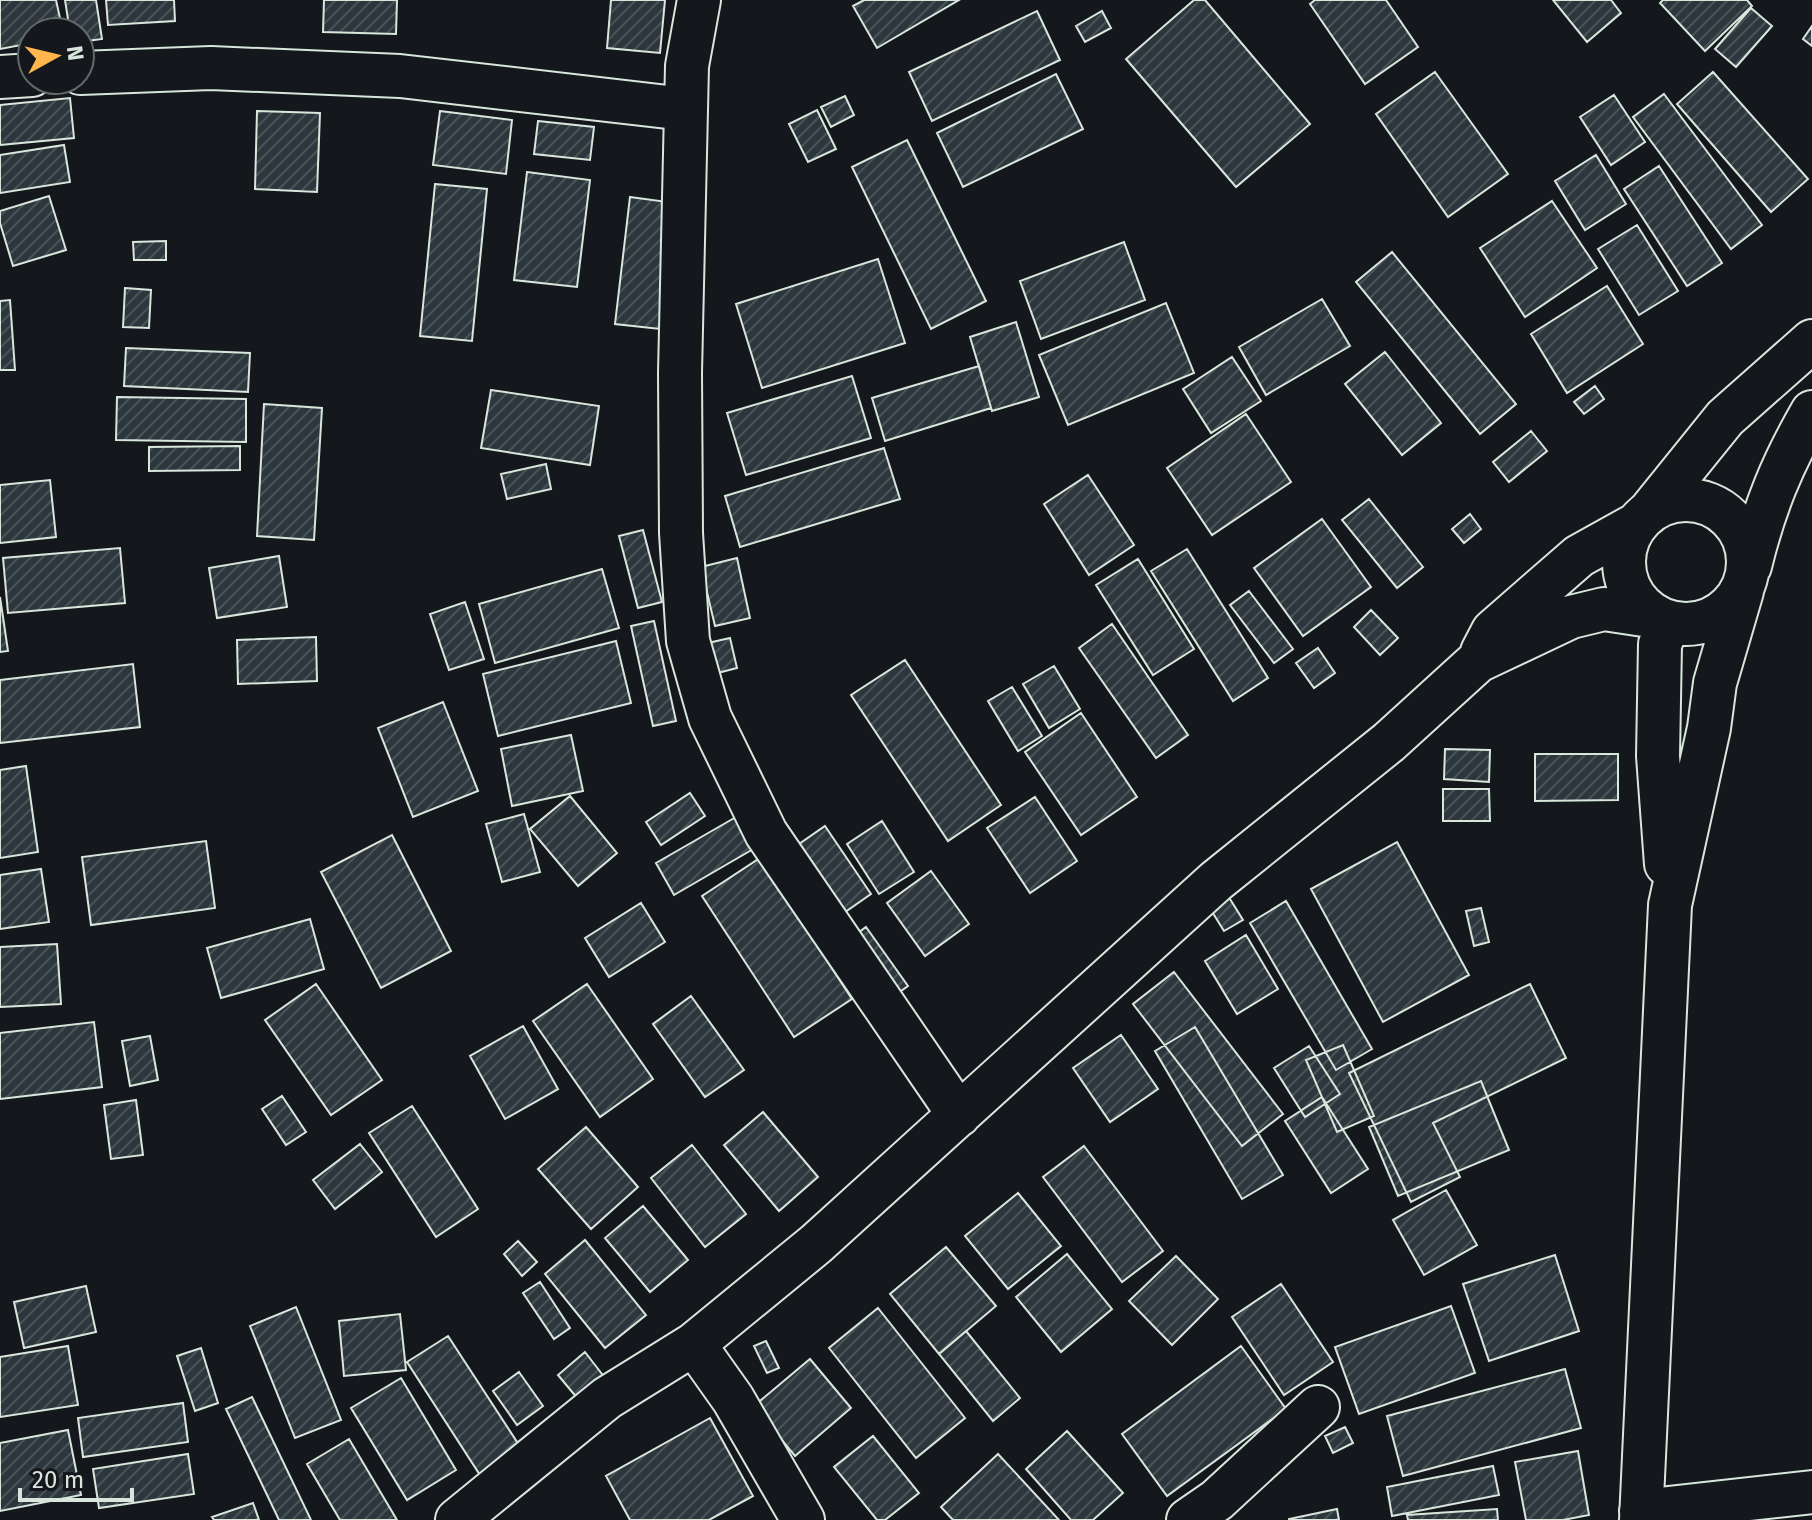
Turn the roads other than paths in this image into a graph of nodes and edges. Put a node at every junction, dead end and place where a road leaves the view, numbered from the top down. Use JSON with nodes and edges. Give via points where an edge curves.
{"nodes":[{"id":1,"x":699,"y":0,"type":"edge"},
{"id":2,"x":96,"y":72,"type":"edge"},
{"id":3,"x":685,"y":109,"type":"junction"},
{"id":4,"x":1812,"y":341,"type":"edge"},
{"id":5,"x":1812,"y":412,"type":"edge"},
{"id":6,"x":1642,"y":518,"type":"junction"},
{"id":7,"x":1745,"y":581,"type":"junction"},
{"id":8,"x":1663,"y":620,"type":"junction"},
{"id":9,"x":1478,"y":661,"type":"junction"},
{"id":10,"x":1670,"y":905,"type":"junction"},
{"id":11,"x":959,"y":1115,"type":"junction"},
{"id":12,"x":694,"y":1344,"type":"junction"},
{"id":13,"x":1318,"y":1407,"type":"dead end"},
{"id":14,"x":1812,"y":1492,"type":"edge"},
{"id":15,"x":1641,"y":1516,"type":"edge"},
{"id":16,"x":457,"y":1520,"type":"edge"},
{"id":17,"x":803,"y":1520,"type":"edge"},
{"id":18,"x":1188,"y":1520,"type":"edge"}],
"edges":[{"from":1,"to":3,"type":"street"},
{"from":2,"to":3,"type":"street","via":[[211,68],[400,76]]},
{"from":3,"to":11,"type":"street","via":[[680,373],[688,641],[710,718],[766,833]]},
{"from":4,"to":6,"type":"street","via":[[1725,418]]},
{"from":5,"to":7,"type":"street","via":[[1775,481]]},
{"from":6,"to":7,"type":"street","via":[[1668,502],[1689,499],[1727,514],[1741,530],[1748,550]]},
{"from":6,"to":8,"type":"street","via":[[1626,545],[1624,566],[1640,604]]},
{"from":6,"to":9,"type":"street","via":[[1579,556],[1493,631]]},
{"from":7,"to":8,"type":"street","via":[[1729,609],[1711,620],[1690,625]]},
{"from":7,"to":10,"type":"street","via":[[1715,683]]},
{"from":8,"to":9,"type":"street","via":[[1604,609],[1571,617]]},
{"from":8,"to":10,"type":"street","via":[[1658,756]]},
{"from":9,"to":11,"type":"street","via":[[1389,742],[1216,881]]},
{"from":10,"to":15,"type":"street"},
{"from":11,"to":12,"type":"street","via":[[816,1244]]},
{"from":12,"to":16,"type":"street","via":[[607,1398]]},
{"from":12,"to":17,"type":"street","via":[[733,1399]]},
{"from":13,"to":18,"type":"street"},
{"from":14,"to":15,"type":"street"}]}
